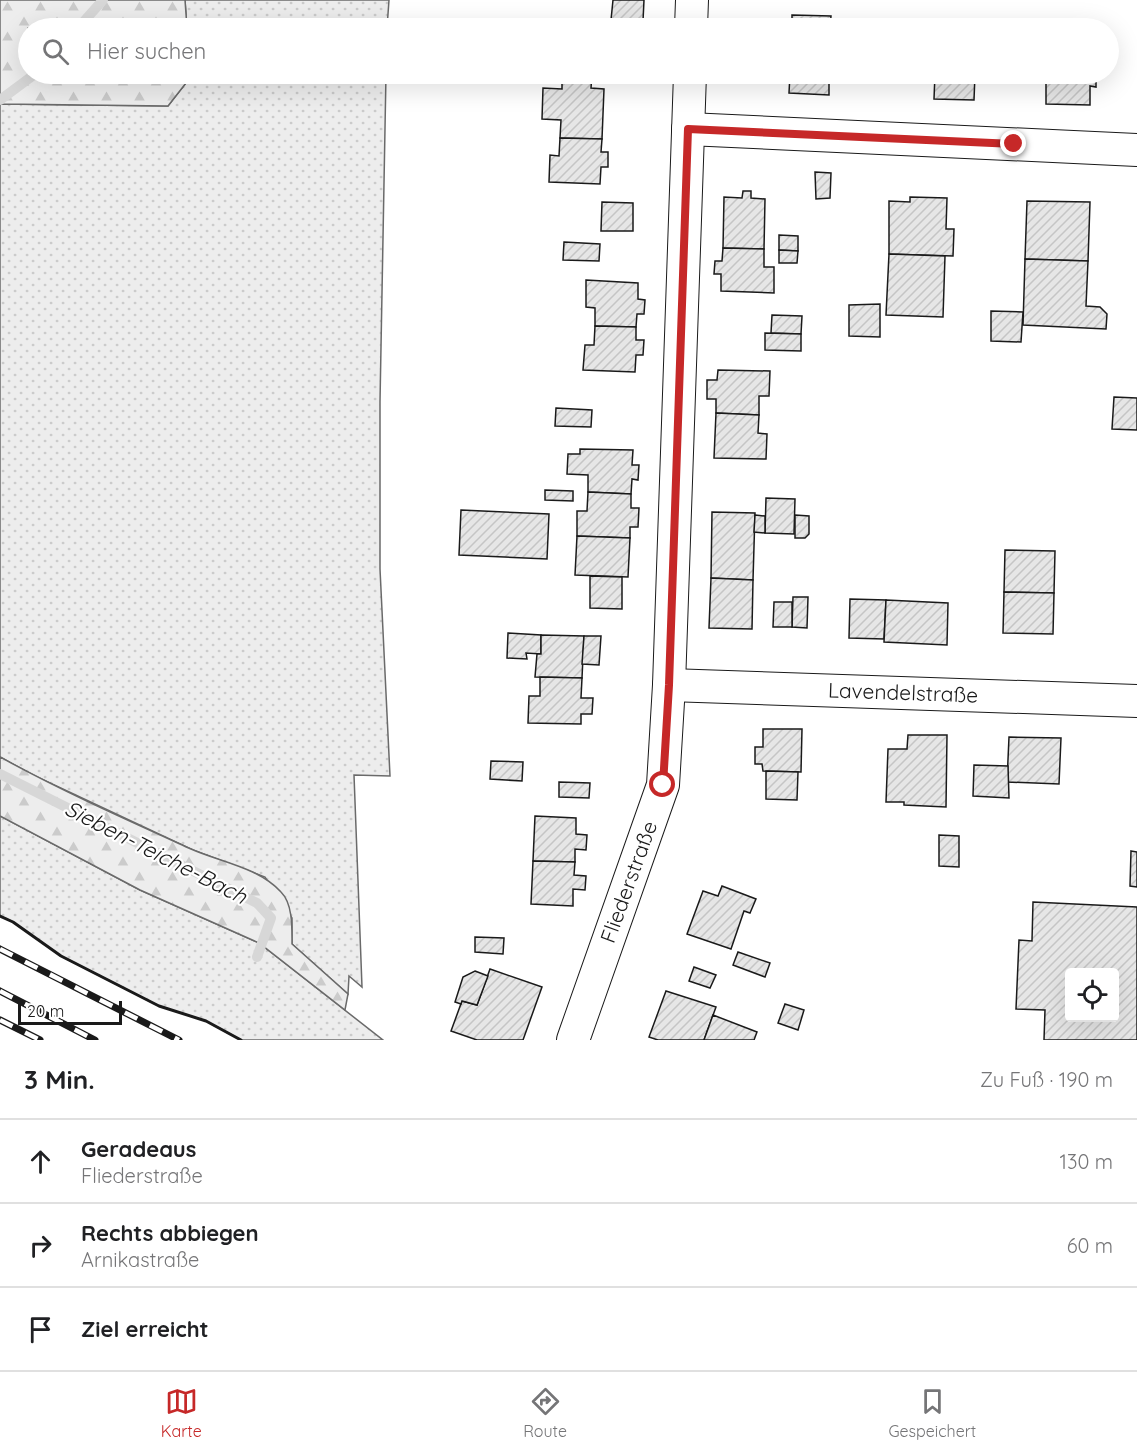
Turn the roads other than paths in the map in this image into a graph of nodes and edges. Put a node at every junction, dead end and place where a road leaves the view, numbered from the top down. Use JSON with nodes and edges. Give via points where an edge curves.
{"nodes":[{"id":1,"x":692,"y":0,"type":"edge"},
{"id":2,"x":691,"y":18,"type":"edge"},
{"id":3,"x":690,"y":84,"type":"edge"},
{"id":4,"x":688,"y":129,"type":"junction"},
{"id":5,"x":1137,"y":150,"type":"edge"},
{"id":6,"x":669,"y":685,"type":"junction"},
{"id":7,"x":1137,"y":701,"type":"edge"},
{"id":8,"x":573,"y":1040,"type":"edge"}],
"edges":[{"from":1,"to":2,"type":"street"},
{"from":3,"to":4,"type":"street","name":"Fliederstraße"},
{"from":4,"to":5,"type":"street"},
{"from":4,"to":6,"type":"street","name":"Fliederstraße"},
{"from":6,"to":7,"type":"street","name":"Lavendelstraße"},
{"from":6,"to":8,"type":"street","name":"Fliederstraße","via":[[663,785]]}]}
